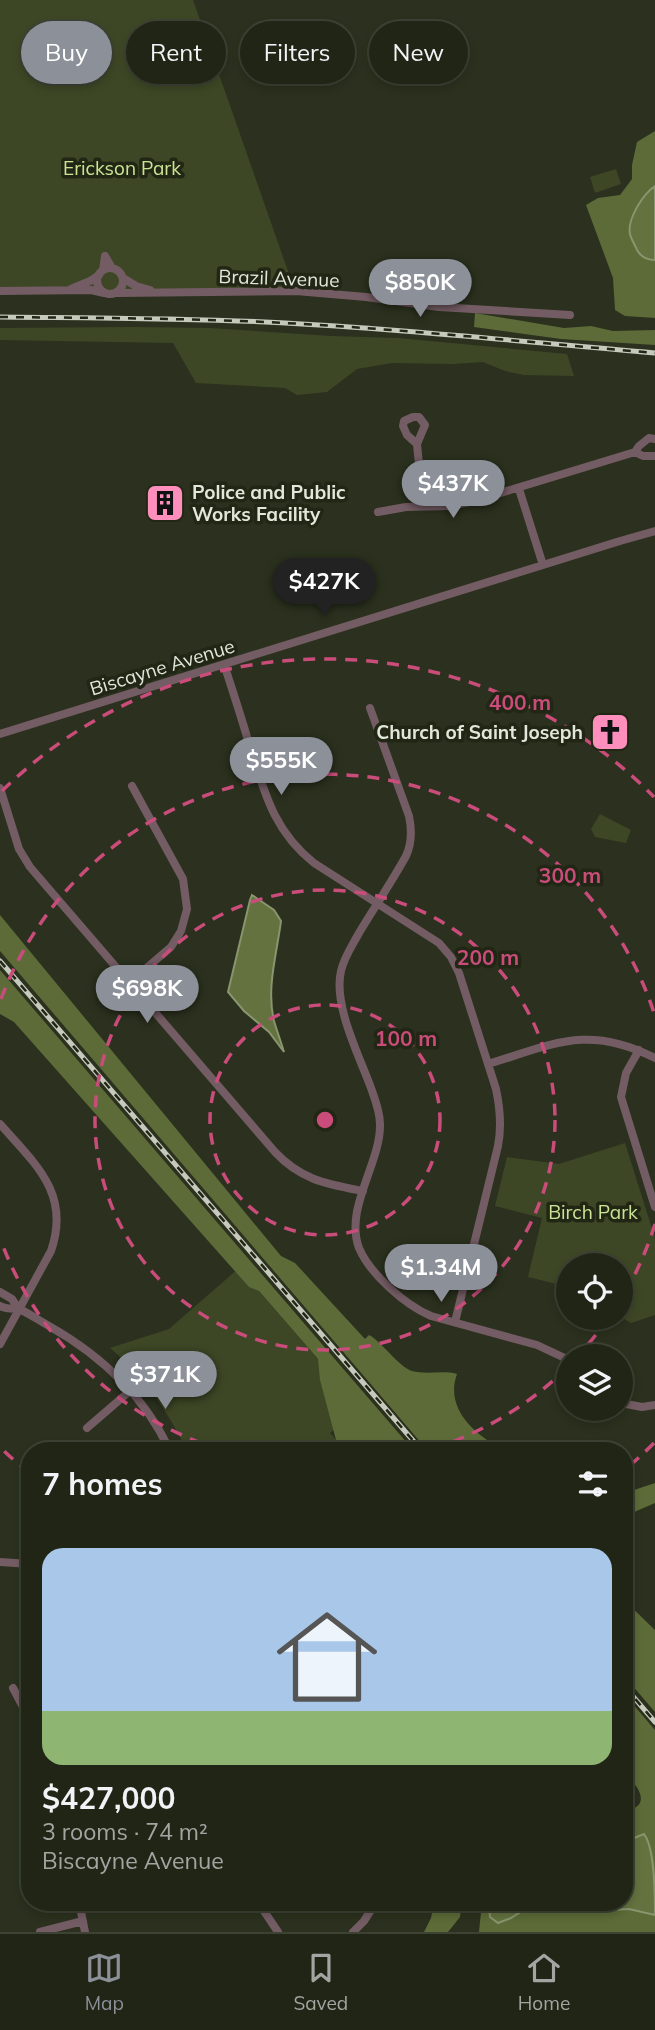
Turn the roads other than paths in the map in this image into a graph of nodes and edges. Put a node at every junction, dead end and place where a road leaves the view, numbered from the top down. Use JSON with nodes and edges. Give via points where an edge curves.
{"nodes":[{"id":1,"x":104,"y":271,"type":"junction"},
{"id":2,"x":123,"y":278,"type":"junction"},
{"id":3,"x":0,"y":291,"type":"edge"},
{"id":4,"x":153,"y":291,"type":"junction"},
{"id":5,"x":65,"y":292,"type":"junction"},
{"id":6,"x":104,"y":293,"type":"junction"},
{"id":7,"x":118,"y":293,"type":"junction"},
{"id":8,"x":570,"y":315,"type":"dead end"},
{"id":9,"x":655,"y":439,"type":"edge"},
{"id":10,"x":417,"y":444,"type":"dead end"},
{"id":11,"x":635,"y":452,"type":"junction"},
{"id":12,"x":655,"y":456,"type":"edge"},
{"id":13,"x":519,"y":489,"type":"junction"},
{"id":14,"x":423,"y":506,"type":"junction"},
{"id":15,"x":378,"y":512,"type":"dead end"},
{"id":16,"x":655,"y":531,"type":"edge"},
{"id":17,"x":543,"y":565,"type":"junction"},
{"id":18,"x":225,"y":664,"type":"junction"},
{"id":19,"x":370,"y":708,"type":"dead end"},
{"id":20,"x":0,"y":734,"type":"edge"},
{"id":21,"x":132,"y":786,"type":"dead end"},
{"id":22,"x":0,"y":788,"type":"edge"},
{"id":23,"x":376,"y":904,"type":"junction"},
{"id":24,"x":129,"y":983,"type":"junction"},
{"id":25,"x":639,"y":1050,"type":"junction"},
{"id":26,"x":655,"y":1058,"type":"edge"},
{"id":27,"x":488,"y":1064,"type":"junction"},
{"id":28,"x":0,"y":1124,"type":"edge"},
{"id":29,"x":363,"y":1191,"type":"junction"},
{"id":30,"x":655,"y":1207,"type":"edge"},
{"id":31,"x":0,"y":1292,"type":"edge"},
{"id":32,"x":0,"y":1306,"type":"edge"},
{"id":33,"x":19,"y":1310,"type":"junction"},
{"id":34,"x":456,"y":1322,"type":"junction"},
{"id":35,"x":0,"y":1344,"type":"edge"},
{"id":36,"x":556,"y":1352,"type":"edge"},
{"id":37,"x":131,"y":1390,"type":"junction"},
{"id":38,"x":633,"y":1405,"type":"edge"},
{"id":39,"x":655,"y":1405,"type":"edge"},
{"id":40,"x":87,"y":1428,"type":"dead end"},
{"id":41,"x":165,"y":1442,"type":"edge"},
{"id":42,"x":0,"y":1562,"type":"edge"},
{"id":43,"x":21,"y":1563,"type":"edge"},
{"id":44,"x":13,"y":1688,"type":"dead end"},
{"id":45,"x":21,"y":1703,"type":"edge"},
{"id":46,"x":81,"y":1911,"type":"edge"},
{"id":47,"x":264,"y":1911,"type":"edge"},
{"id":48,"x":370,"y":1911,"type":"edge"},
{"id":49,"x":83,"y":1921,"type":"junction"},
{"id":50,"x":40,"y":1932,"type":"edge"},
{"id":51,"x":85,"y":1932,"type":"edge"},
{"id":52,"x":278,"y":1932,"type":"edge"},
{"id":53,"x":353,"y":1932,"type":"edge"}],
"edges":[{"from":1,"to":2,"type":"street","name":"Brazil Avenue","via":[[119,271]]},
{"from":1,"to":5,"type":"street","name":"Brazil Avenue"},
{"from":1,"to":6,"type":"street","via":[[98,287]]},
{"from":2,"to":4,"type":"street","name":"Brazil Avenue"},
{"from":2,"to":7,"type":"street"},
{"from":3,"to":5,"type":"street","name":"Brazil Avenue"},
{"from":4,"to":7,"type":"street","name":"Brazil Avenue"},
{"from":4,"to":8,"type":"street","name":"Brazil Avenue","via":[[296,291]]},
{"from":5,"to":6,"type":"street","name":"Brazil Avenue"},
{"from":6,"to":7,"type":"street","name":"Brazil Avenue"},
{"from":9,"to":11,"type":"street","via":[[644,441]]},
{"from":10,"to":14,"type":"street"},
{"from":11,"to":12,"type":"street"},
{"from":11,"to":13,"type":"street"},
{"from":13,"to":14,"type":"street","via":[[463,504]]},
{"from":13,"to":17,"type":"street"},
{"from":14,"to":15,"type":"street"},
{"from":16,"to":17,"type":"street","name":"Biscayne Avenue"},
{"from":17,"to":18,"type":"street","name":"Biscayne Avenue"},
{"from":18,"to":20,"type":"street","name":"Biscayne Avenue"},
{"from":18,"to":23,"type":"street","via":[[267,801],[282,829],[314,863]]},
{"from":19,"to":23,"type":"street","via":[[411,825],[406,856]]},
{"from":21,"to":24,"type":"street","via":[[183,878],[187,909],[171,947]]},
{"from":22,"to":24,"type":"street","via":[[24,858]]},
{"from":23,"to":27,"type":"street","via":[[431,938],[451,957]]},
{"from":23,"to":29,"type":"street","via":[[344,960],[339,986],[340,1003],[380,1124]]},
{"from":24,"to":29,"type":"street","via":[[289,1166],[317,1182]]},
{"from":25,"to":26,"type":"street"},
{"from":25,"to":27,"type":"street","via":[[611,1041],[582,1039]]},
{"from":25,"to":30,"type":"street","via":[[623,1081],[621,1097]]},
{"from":27,"to":34,"type":"street","via":[[499,1101],[500,1134]]},
{"from":28,"to":33,"type":"street","via":[[47,1180],[57,1213],[51,1251]]},
{"from":29,"to":34,"type":"street","via":[[355,1226],[366,1260],[411,1306]]},
{"from":31,"to":33,"type":"street"},
{"from":32,"to":33,"type":"street"},
{"from":33,"to":35,"type":"street"},
{"from":33,"to":37,"type":"street","via":[[91,1352]]},
{"from":34,"to":36,"type":"street"},
{"from":37,"to":40,"type":"street"},
{"from":37,"to":41,"type":"street"},
{"from":38,"to":39,"type":"street"},
{"from":42,"to":43,"type":"street"},
{"from":44,"to":45,"type":"street"},
{"from":46,"to":49,"type":"street"},
{"from":47,"to":52,"type":"street"},
{"from":48,"to":53,"type":"street"},
{"from":49,"to":50,"type":"street"},
{"from":49,"to":51,"type":"street"}]}
